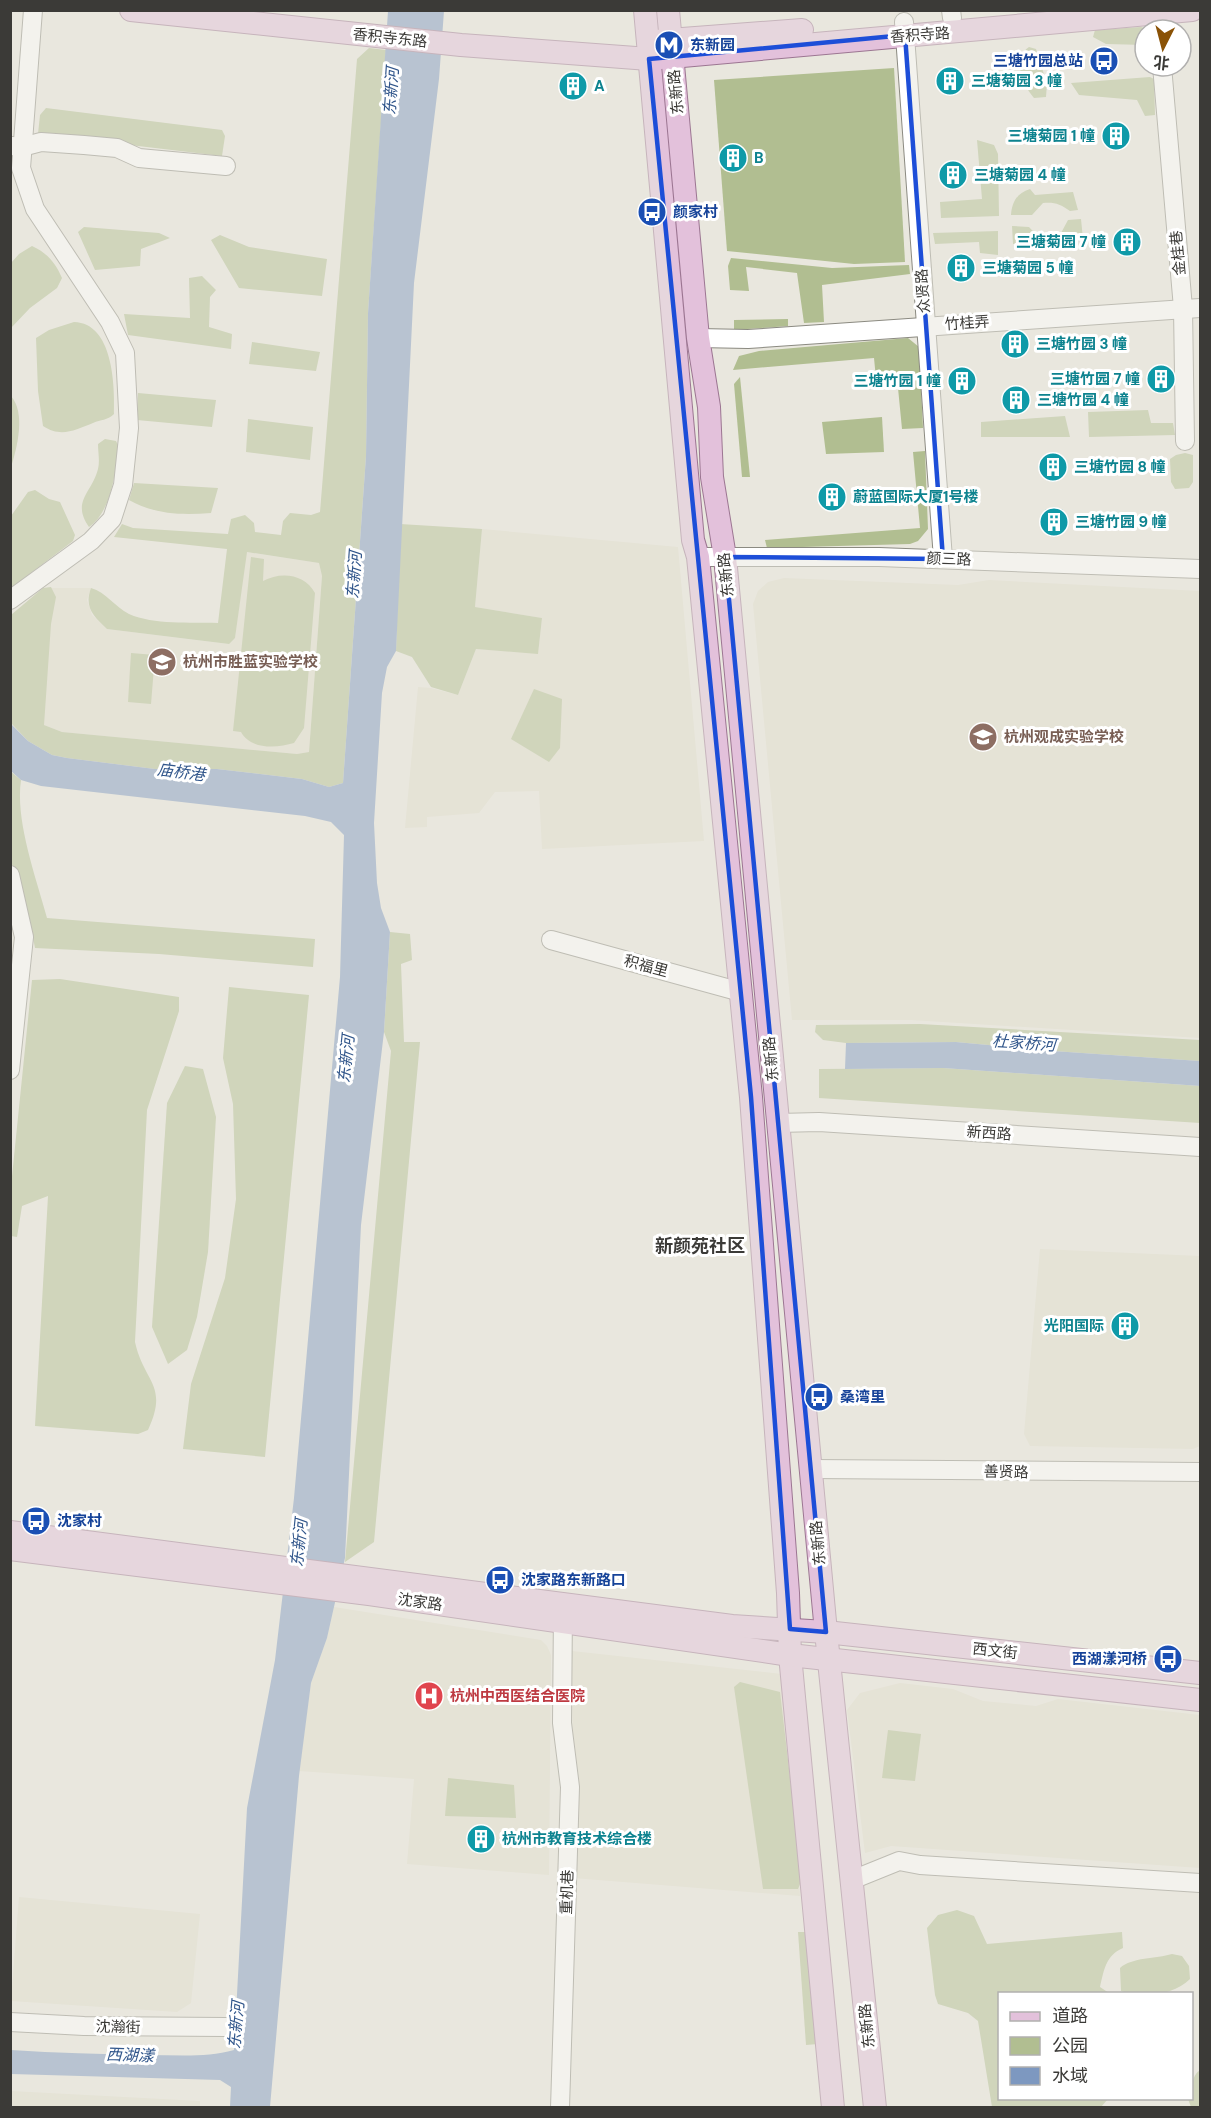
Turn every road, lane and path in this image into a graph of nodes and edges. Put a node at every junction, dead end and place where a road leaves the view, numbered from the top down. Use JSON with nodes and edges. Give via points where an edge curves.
{"nodes":[{"id":1,"x":33,"y":10,"type":"edge"},
{"id":2,"x":131,"y":10,"type":"edge"},
{"id":3,"x":245,"y":10,"type":"edge"},
{"id":4,"x":645,"y":10,"type":"edge"},
{"id":5,"x":668,"y":10,"type":"edge"},
{"id":6,"x":1048,"y":10,"type":"edge"},
{"id":7,"x":1192,"y":10,"type":"edge"},
{"id":8,"x":951,"y":14,"type":"edge"},
{"id":9,"x":1159,"y":18,"type":"edge"},
{"id":10,"x":1133,"y":19,"type":"edge"},
{"id":11,"x":369,"y":29,"type":"junction"},
{"id":12,"x":904,"y":29,"type":"junction"},
{"id":13,"x":671,"y":48,"type":"junction"},
{"id":14,"x":648,"y":50,"type":"junction"},
{"id":15,"x":1163,"y":78,"type":"edge"},
{"id":16,"x":16,"y":146,"type":"edge"},
{"id":17,"x":226,"y":166,"type":"dead end"},
{"id":18,"x":1192,"y":308,"type":"edge"},
{"id":19,"x":925,"y":326,"type":"junction"},
{"id":20,"x":698,"y":338,"type":"junction"},
{"id":21,"x":1185,"y":441,"type":"dead end"},
{"id":22,"x":698,"y":557,"type":"junction"},
{"id":23,"x":725,"y":557,"type":"junction"},
{"id":24,"x":943,"y":559,"type":"junction"},
{"id":25,"x":1200,"y":569,"type":"edge"},
{"id":26,"x":10,"y":600,"type":"edge"},
{"id":27,"x":10,"y":875,"type":"edge"},
{"id":28,"x":17,"y":938,"type":"edge"},
{"id":29,"x":551,"y":940,"type":"dead end"},
{"id":30,"x":741,"y":992,"type":"junction"},
{"id":31,"x":10,"y":1070,"type":"edge"},
{"id":32,"x":778,"y":1123,"type":"junction"},
{"id":33,"x":1200,"y":1147,"type":"edge"},
{"id":34,"x":811,"y":1469,"type":"junction"},
{"id":35,"x":1200,"y":1472,"type":"edge"},
{"id":36,"x":10,"y":1532,"type":"edge"},
{"id":37,"x":10,"y":1549,"type":"edge"},
{"id":38,"x":277,"y":1575,"type":"junction"},
{"id":39,"x":563,"y":1614,"type":"junction"},
{"id":40,"x":790,"y":1629,"type":"junction"},
{"id":41,"x":826,"y":1632,"type":"junction"},
{"id":42,"x":790,"y":1655,"type":"junction"},
{"id":43,"x":829,"y":1660,"type":"junction"},
{"id":44,"x":1200,"y":1673,"type":"edge"},
{"id":45,"x":1200,"y":1700,"type":"edge"},
{"id":46,"x":852,"y":1880,"type":"junction"},
{"id":47,"x":1200,"y":1883,"type":"edge"},
{"id":48,"x":10,"y":2022,"type":"edge"},
{"id":49,"x":226,"y":2027,"type":"dead end"},
{"id":50,"x":561,"y":2108,"type":"edge"},
{"id":51,"x":833,"y":2108,"type":"edge"},
{"id":52,"x":875,"y":2108,"type":"edge"}],
"edges":[{"from":1,"to":16,"type":"street"},
{"from":2,"to":11,"type":"main road","name":"香积寺东路"},
{"from":3,"to":11,"type":"main road","name":"香积寺东路"},
{"from":4,"to":14,"type":"main road","name":"东新路"},
{"from":5,"to":13,"type":"main road","name":"东新路"},
{"from":6,"to":8,"type":"main road","name":"香积寺路"},
{"from":7,"to":9,"type":"main road","name":"香积寺路"},
{"from":8,"to":12,"type":"main road","name":"香积寺路"},
{"from":10,"to":12,"type":"main road","name":"香积寺路"},
{"from":11,"to":14,"type":"main road","name":"香积寺东路"},
{"from":12,"to":13,"type":"main road","name":"香积寺路"},
{"from":12,"to":19,"type":"street","name":"众贤路"},
{"from":13,"to":14,"type":"main road","name":"香积寺路"},
{"from":13,"to":20,"type":"main road","name":"东新路"},
{"from":14,"to":22,"type":"main road","name":"东新路","via":[[693,540]]},
{"from":15,"to":18,"type":"street","name":"金桂巷"},
{"from":16,"to":17,"type":"street","via":[[41,142],[117,148],[139,158]]},
{"from":16,"to":26,"type":"street","via":[[35,209],[110,322],[125,354],[129,428],[123,485],[112,519],[91,541]]},
{"from":18,"to":19,"type":"street","name":"竹桂弄"},
{"from":18,"to":21,"type":"street","name":"金桂巷"},
{"from":19,"to":20,"type":"street","name":"竹桂弄","via":[[748,339]]},
{"from":19,"to":24,"type":"street","name":"众贤路"},
{"from":20,"to":23,"type":"main road","name":"东新路","via":[[709,407],[712,477]]},
{"from":22,"to":23,"type":"street","name":"颜三路"},
{"from":22,"to":30,"type":"main road","name":"东新路"},
{"from":23,"to":24,"type":"street","name":"颜三路"},
{"from":23,"to":32,"type":"main road","name":"东新路"},
{"from":24,"to":25,"type":"street","name":"颜三路"},
{"from":27,"to":28,"type":"street"},
{"from":28,"to":31,"type":"street"},
{"from":29,"to":30,"type":"street","name":"积福里"},
{"from":30,"to":40,"type":"main road","name":"东新路"},
{"from":32,"to":33,"type":"street","name":"新西路","via":[[819,1122]]},
{"from":32,"to":34,"type":"main road","name":"东新路"},
{"from":34,"to":35,"type":"street","name":"善贤路"},
{"from":34,"to":41,"type":"main road","name":"东新路"},
{"from":36,"to":38,"type":"main road","name":"沈家路"},
{"from":37,"to":38,"type":"main road","name":"沈家路"},
{"from":38,"to":39,"type":"main road","name":"沈家路"},
{"from":39,"to":40,"type":"main road","name":"沈家路"},
{"from":39,"to":42,"type":"main road","name":"沈家路"},
{"from":39,"to":50,"type":"street","name":"重机巷","via":[[562,1723],[570,1787]]},
{"from":40,"to":41,"type":"main road","name":"西文街"},
{"from":40,"to":42,"type":"main road","name":"东新路"},
{"from":41,"to":43,"type":"main road","name":"东新路"},
{"from":41,"to":44,"type":"main road","name":"西文街"},
{"from":42,"to":43,"type":"main road","name":"沈家路"},
{"from":42,"to":51,"type":"main road","name":"东新路"},
{"from":43,"to":45,"type":"main road","name":"西文街"},
{"from":43,"to":46,"type":"main road","name":"东新路"},
{"from":46,"to":47,"type":"street","via":[[899,1861]]},
{"from":46,"to":52,"type":"main road","name":"东新路"},
{"from":48,"to":49,"type":"street","name":"沈瀚街"}]}
